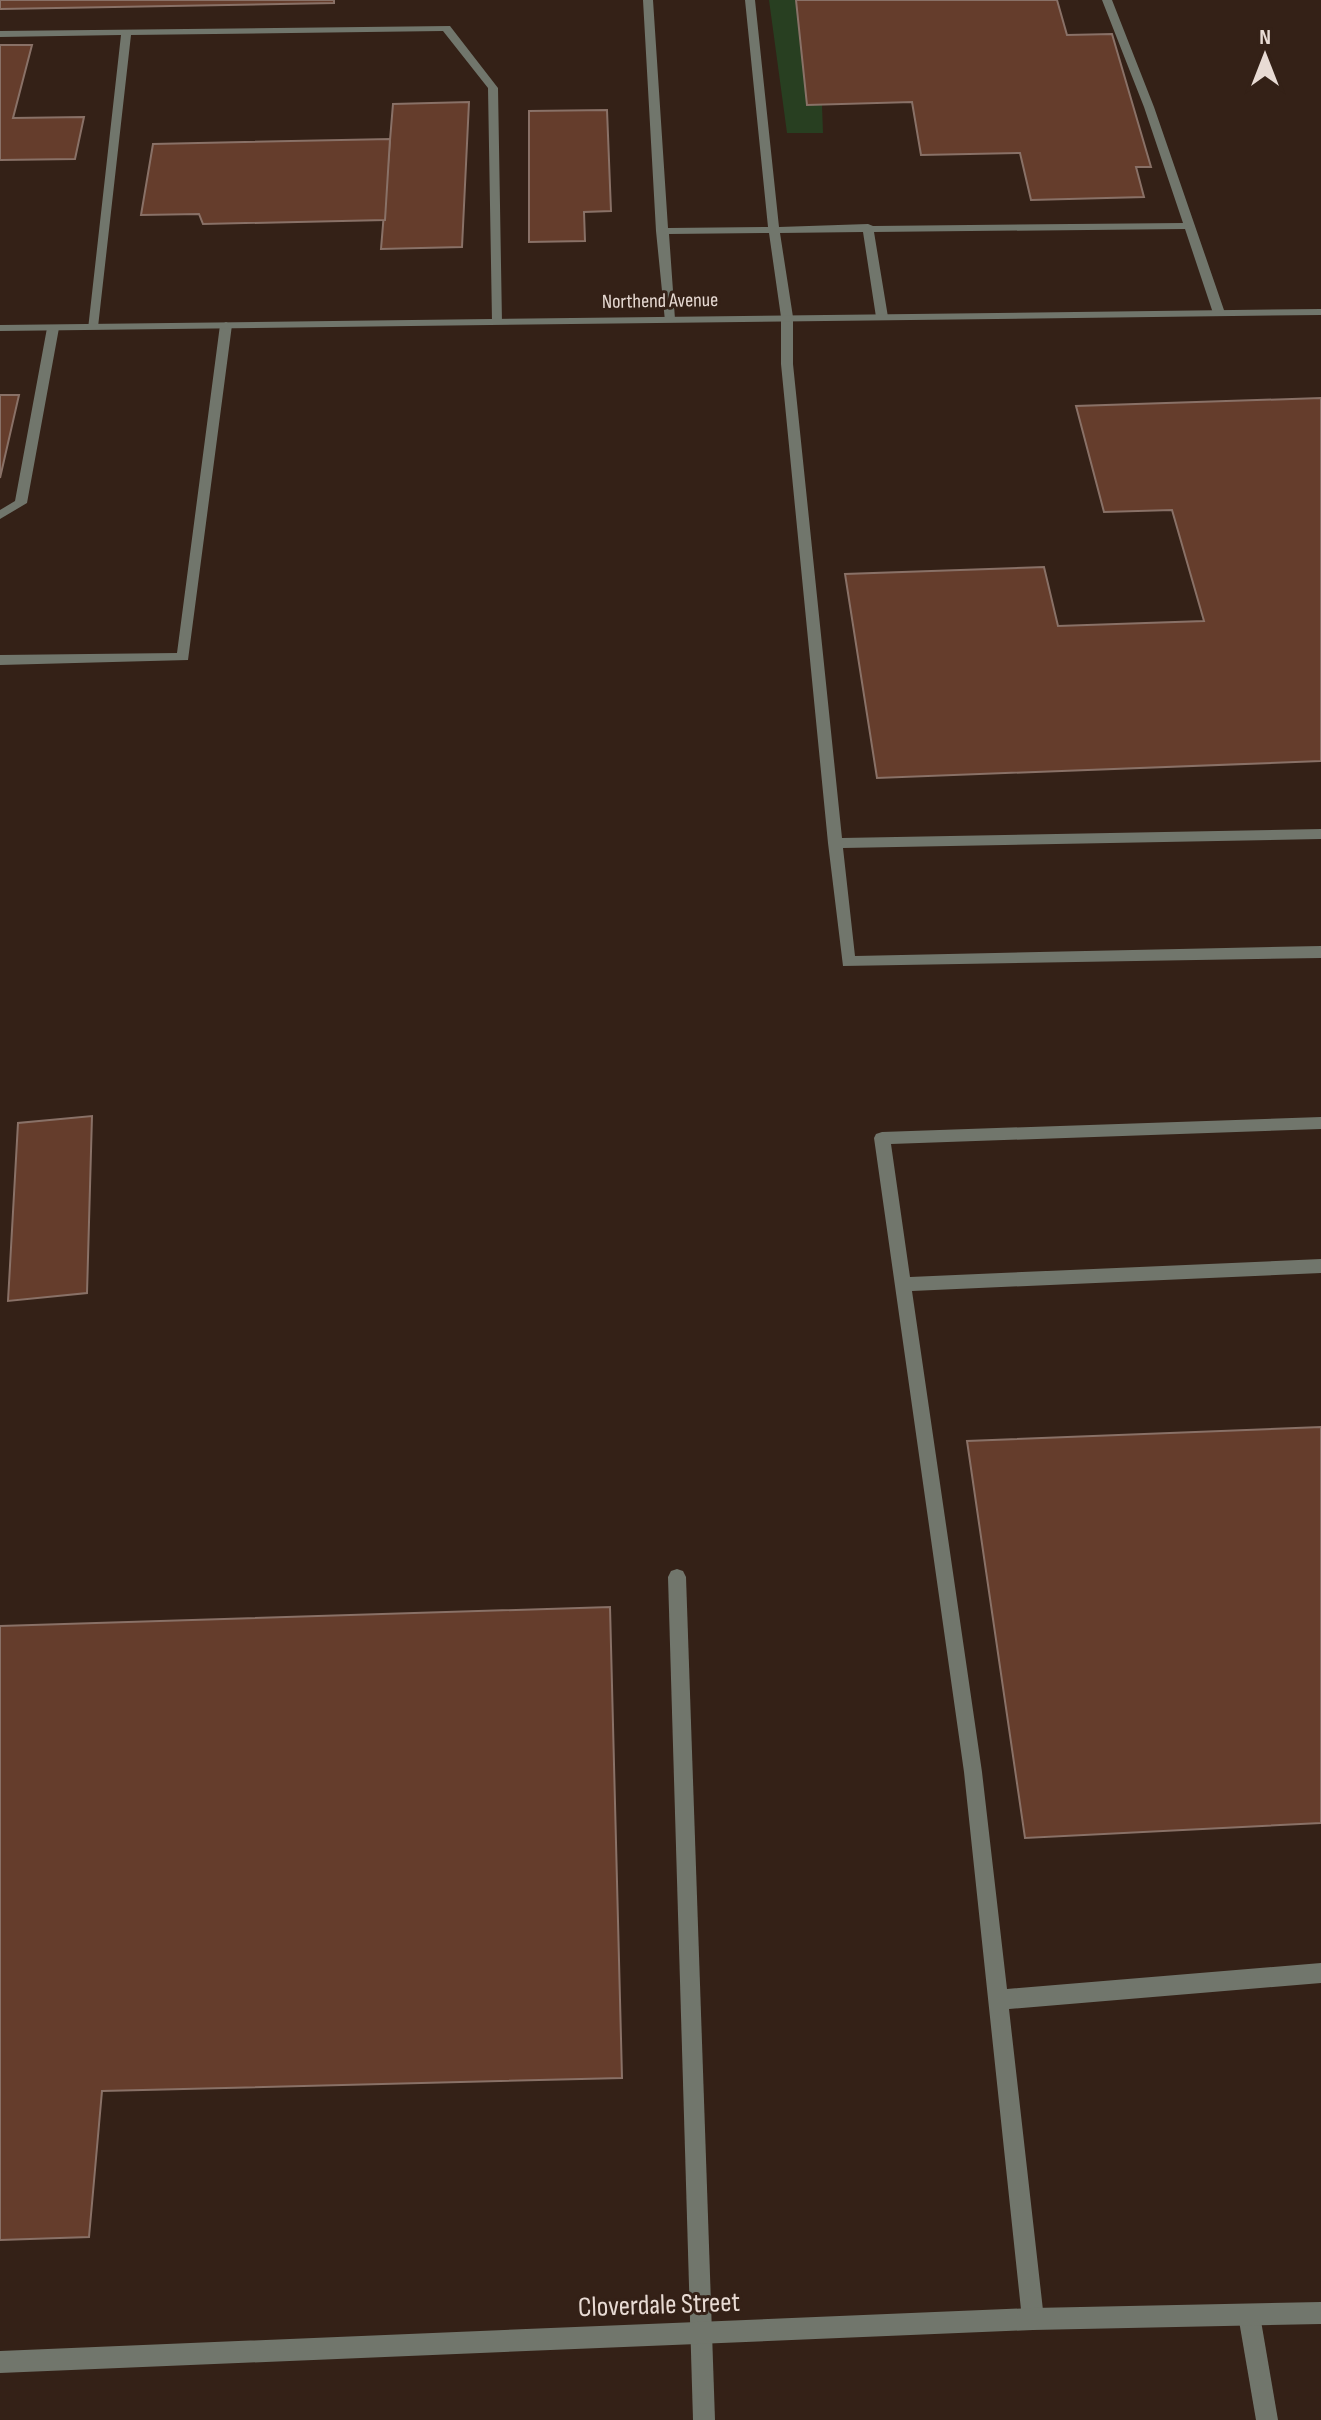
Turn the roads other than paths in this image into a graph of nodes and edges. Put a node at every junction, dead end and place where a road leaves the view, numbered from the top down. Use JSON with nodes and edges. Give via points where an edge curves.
{"nodes":[{"id":1,"x":648,"y":0,"type":"edge"},
{"id":2,"x":750,"y":0,"type":"edge"},
{"id":3,"x":1107,"y":0,"type":"edge"},
{"id":4,"x":126,"y":32,"type":"junction"},
{"id":5,"x":0,"y":34,"type":"edge"},
{"id":6,"x":1187,"y":226,"type":"junction"},
{"id":7,"x":868,"y":227,"type":"junction"},
{"id":8,"x":774,"y":229,"type":"junction"},
{"id":9,"x":662,"y":231,"type":"junction"},
{"id":10,"x":1321,"y":312,"type":"edge"},
{"id":11,"x":1219,"y":313,"type":"junction"},
{"id":12,"x":787,"y":317,"type":"junction"},
{"id":13,"x":882,"y":317,"type":"junction"},
{"id":14,"x":669,"y":319,"type":"junction"},
{"id":15,"x":498,"y":321,"type":"junction"},
{"id":16,"x":226,"y":325,"type":"junction"},
{"id":17,"x":92,"y":327,"type":"junction"},
{"id":18,"x":0,"y":328,"type":"edge"},
{"id":19,"x":53,"y":328,"type":"junction"},
{"id":20,"x":0,"y":515,"type":"edge"},
{"id":21,"x":0,"y":660,"type":"edge"},
{"id":22,"x":1321,"y":834,"type":"edge"},
{"id":23,"x":835,"y":843,"type":"junction"},
{"id":24,"x":1321,"y":952,"type":"edge"},
{"id":25,"x":1321,"y":1123,"type":"edge"},
{"id":26,"x":1321,"y":1266,"type":"edge"},
{"id":27,"x":905,"y":1284,"type":"junction"},
{"id":28,"x":677,"y":1577,"type":"dead end"},
{"id":29,"x":1321,"y":1973,"type":"edge"},
{"id":30,"x":998,"y":2000,"type":"junction"},
{"id":31,"x":1321,"y":2313,"type":"edge"},
{"id":32,"x":1249,"y":2315,"type":"junction"},
{"id":33,"x":1033,"y":2319,"type":"junction"},
{"id":34,"x":701,"y":2333,"type":"junction"},
{"id":35,"x":0,"y":2362,"type":"edge"},
{"id":36,"x":704,"y":2420,"type":"edge"},
{"id":37,"x":1267,"y":2420,"type":"edge"}],
"edges":[{"from":1,"to":9,"type":"street"},
{"from":2,"to":8,"type":"street"},
{"from":3,"to":6,"type":"street"},
{"from":4,"to":5,"type":"street"},
{"from":4,"to":15,"type":"street","via":[[446,28],[493,88]]},
{"from":4,"to":17,"type":"street"},
{"from":6,"to":7,"type":"street"},
{"from":6,"to":11,"type":"street"},
{"from":7,"to":8,"type":"street"},
{"from":7,"to":13,"type":"street"},
{"from":8,"to":9,"type":"street"},
{"from":8,"to":12,"type":"street"},
{"from":9,"to":14,"type":"street"},
{"from":10,"to":11,"type":"street","name":"Northend Avenue"},
{"from":11,"to":13,"type":"street","name":"Northend Avenue"},
{"from":12,"to":13,"type":"street","name":"Northend Avenue"},
{"from":12,"to":14,"type":"street","name":"Northend Avenue"},
{"from":12,"to":23,"type":"street","via":[[787,364]]},
{"from":14,"to":15,"type":"street","name":"Northend Avenue"},
{"from":15,"to":16,"type":"street","name":"Northend Avenue"},
{"from":16,"to":17,"type":"street","name":"Northend Avenue"},
{"from":16,"to":21,"type":"street","via":[[183,657]]},
{"from":17,"to":19,"type":"street","name":"Northend Avenue"},
{"from":18,"to":19,"type":"street","name":"Northend Avenue"},
{"from":19,"to":20,"type":"street","via":[[21,503]]},
{"from":22,"to":23,"type":"street"},
{"from":23,"to":24,"type":"street","via":[[848,962]]},
{"from":25,"to":27,"type":"street","via":[[882,1138]]},
{"from":26,"to":27,"type":"street"},
{"from":27,"to":30,"type":"street","via":[[973,1772]]},
{"from":28,"to":34,"type":"street"},
{"from":29,"to":30,"type":"street"},
{"from":30,"to":33,"type":"street"},
{"from":31,"to":32,"type":"street","name":"Cloverdale Street"},
{"from":32,"to":33,"type":"street","name":"Cloverdale Street"},
{"from":32,"to":37,"type":"street"},
{"from":33,"to":34,"type":"street","name":"Cloverdale Street"},
{"from":34,"to":35,"type":"street","name":"Cloverdale Street"},
{"from":34,"to":36,"type":"street"}]}
